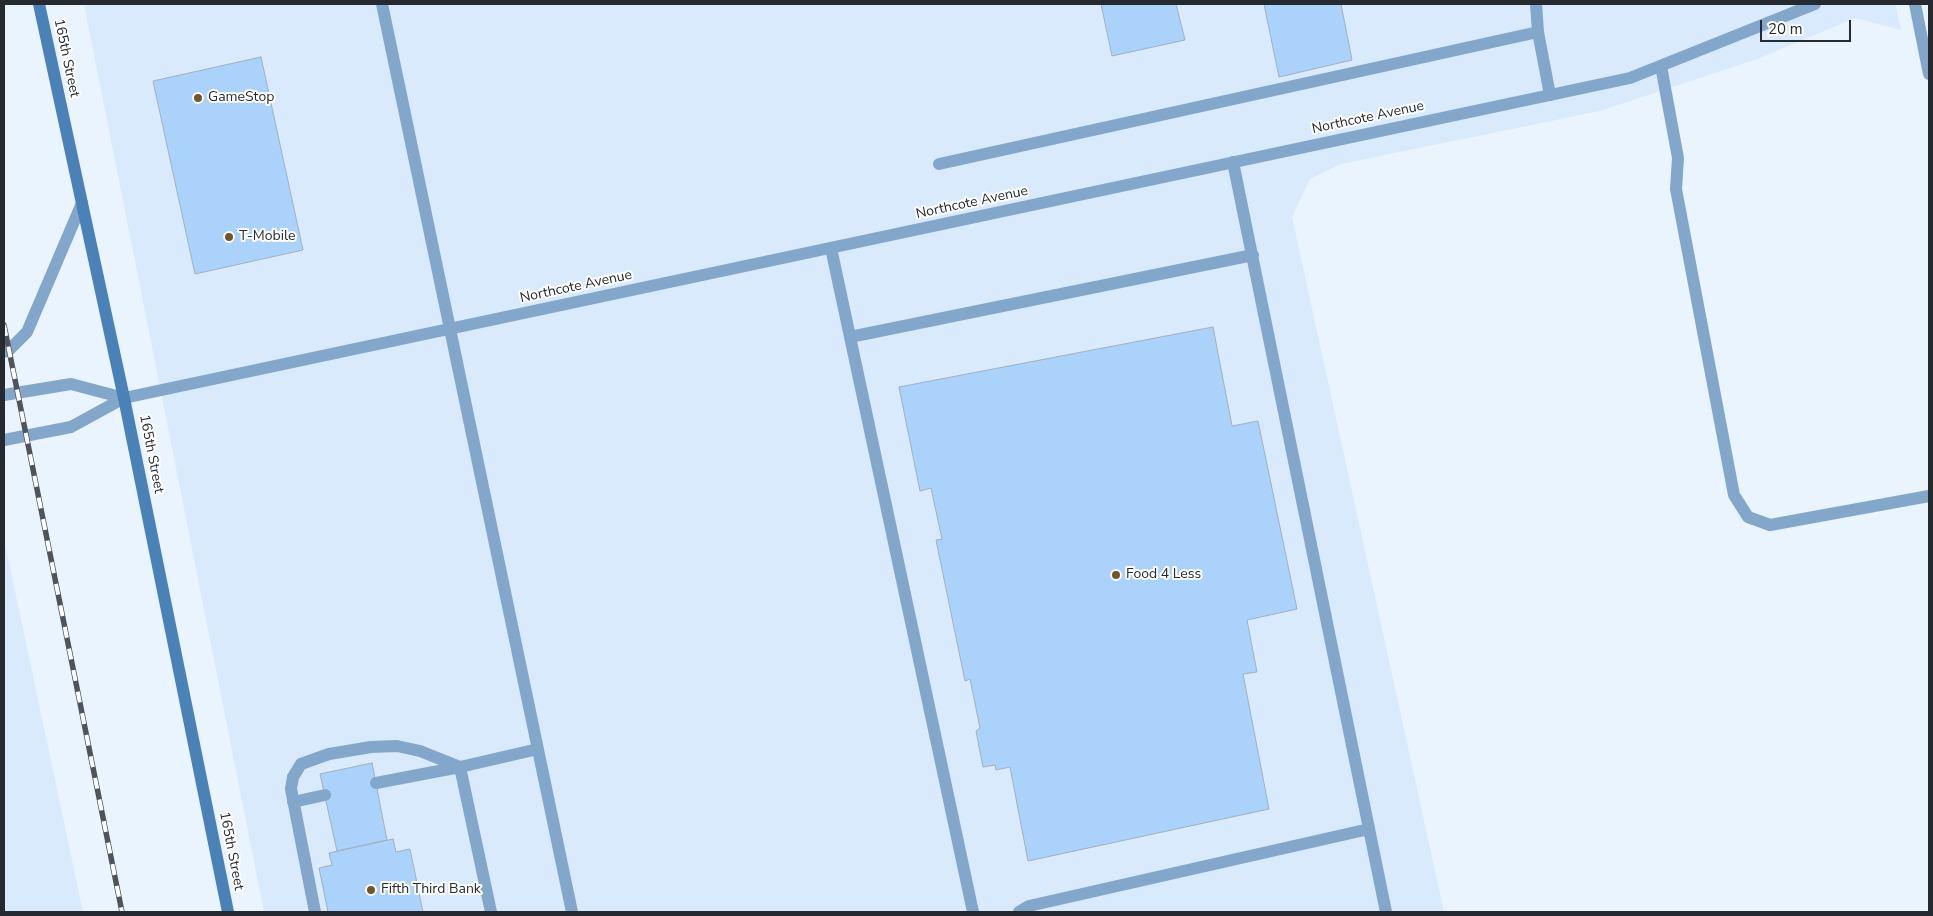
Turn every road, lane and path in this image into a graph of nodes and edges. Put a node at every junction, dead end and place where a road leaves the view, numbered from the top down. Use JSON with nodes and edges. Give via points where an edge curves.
{"nodes":[{"id":1,"x":39,"y":4,"type":"edge"},
{"id":2,"x":382,"y":4,"type":"edge"},
{"id":3,"x":1536,"y":4,"type":"edge"},
{"id":4,"x":1815,"y":4,"type":"edge"},
{"id":5,"x":1915,"y":4,"type":"edge"},
{"id":6,"x":1538,"y":32,"type":"junction"},
{"id":7,"x":1661,"y":66,"type":"junction"},
{"id":8,"x":1929,"y":74,"type":"edge"},
{"id":9,"x":1550,"y":95,"type":"junction"},
{"id":10,"x":1234,"y":162,"type":"junction"},
{"id":11,"x":939,"y":164,"type":"dead end"},
{"id":12,"x":82,"y":203,"type":"junction"},
{"id":13,"x":831,"y":248,"type":"junction"},
{"id":14,"x":1252,"y":255,"type":"junction"},
{"id":15,"x":450,"y":329,"type":"junction"},
{"id":16,"x":850,"y":337,"type":"junction"},
{"id":17,"x":4,"y":352,"type":"edge"},
{"id":18,"x":4,"y":395,"type":"edge"},
{"id":19,"x":124,"y":398,"type":"junction"},
{"id":20,"x":4,"y":440,"type":"edge"},
{"id":21,"x":1929,"y":496,"type":"edge"},
{"id":22,"x":538,"y":749,"type":"junction"},
{"id":23,"x":460,"y":767,"type":"junction"},
{"id":24,"x":376,"y":783,"type":"dead end"},
{"id":25,"x":325,"y":795,"type":"dead end"},
{"id":26,"x":293,"y":802,"type":"junction"},
{"id":27,"x":1369,"y":829,"type":"junction"},
{"id":28,"x":228,"y":912,"type":"edge"},
{"id":29,"x":315,"y":912,"type":"edge"},
{"id":30,"x":491,"y":912,"type":"edge"},
{"id":31,"x":572,"y":912,"type":"edge"},
{"id":32,"x":972,"y":912,"type":"edge"},
{"id":33,"x":1019,"y":912,"type":"edge"},
{"id":34,"x":1386,"y":912,"type":"edge"}],
"edges":[{"from":1,"to":12,"type":"main road","name":"165th Street"},
{"from":2,"to":15,"type":"street"},
{"from":3,"to":6,"type":"street"},
{"from":4,"to":7,"type":"street","name":"Northcote Avenue"},
{"from":5,"to":8,"type":"street"},
{"from":6,"to":9,"type":"street"},
{"from":6,"to":11,"type":"street"},
{"from":7,"to":9,"type":"street","name":"Northcote Avenue","via":[[1630,78]]},
{"from":7,"to":21,"type":"street","via":[[1678,158],[1676,189],[1734,495],[1748,517],[1770,525]]},
{"from":9,"to":10,"type":"street","name":"Northcote Avenue"},
{"from":10,"to":13,"type":"street","name":"Northcote Avenue"},
{"from":10,"to":14,"type":"street"},
{"from":12,"to":17,"type":"street","via":[[27,332]]},
{"from":12,"to":19,"type":"main road","name":"165th Street"},
{"from":13,"to":15,"type":"street","name":"Northcote Avenue"},
{"from":13,"to":16,"type":"street"},
{"from":14,"to":16,"type":"street"},
{"from":14,"to":27,"type":"street"},
{"from":15,"to":19,"type":"street","name":"Northcote Avenue"},
{"from":15,"to":22,"type":"street"},
{"from":16,"to":32,"type":"street"},
{"from":18,"to":19,"type":"street","via":[[70,384]]},
{"from":19,"to":20,"type":"street","via":[[71,427]]},
{"from":19,"to":28,"type":"main road","name":"165th Street"},
{"from":22,"to":23,"type":"street"},
{"from":22,"to":31,"type":"street"},
{"from":23,"to":24,"type":"street"},
{"from":23,"to":26,"type":"street","via":[[398,746],[328,754],[301,764],[293,777]]},
{"from":23,"to":30,"type":"street"},
{"from":25,"to":26,"type":"street"},
{"from":26,"to":29,"type":"street"},
{"from":27,"to":33,"type":"street","via":[[1029,906]]},
{"from":27,"to":34,"type":"street"}]}
